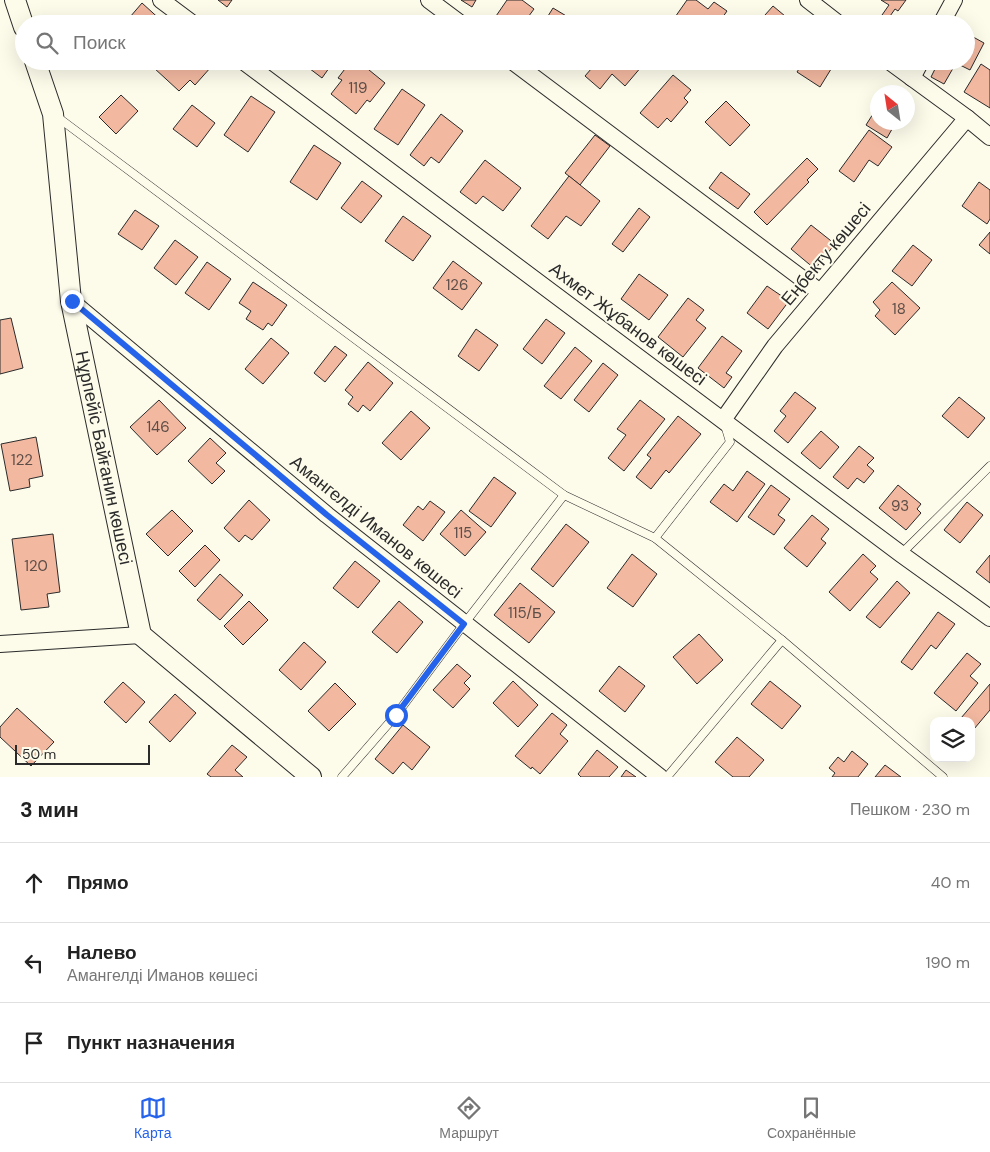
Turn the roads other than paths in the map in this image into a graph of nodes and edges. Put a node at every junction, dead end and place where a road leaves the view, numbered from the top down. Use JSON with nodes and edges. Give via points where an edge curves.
{"nodes":[{"id":1,"x":15,"y":0,"type":"edge"},
{"id":2,"x":161,"y":0,"type":"edge"},
{"id":3,"x":429,"y":0,"type":"edge"},
{"id":4,"x":808,"y":0,"type":"edge"},
{"id":5,"x":954,"y":0,"type":"edge"},
{"id":6,"x":20,"y":15,"type":"edge"},
{"id":7,"x":181,"y":15,"type":"edge"},
{"id":8,"x":449,"y":15,"type":"edge"},
{"id":9,"x":828,"y":15,"type":"edge"},
{"id":10,"x":946,"y":15,"type":"edge"},
{"id":11,"x":38,"y":70,"type":"edge"},
{"id":12,"x":255,"y":70,"type":"edge"},
{"id":13,"x":524,"y":70,"type":"edge"},
{"id":14,"x":901,"y":70,"type":"edge"},
{"id":15,"x":916,"y":70,"type":"edge"},
{"id":16,"x":912,"y":78,"type":"junction"},
{"id":17,"x":53,"y":114,"type":"junction"},
{"id":18,"x":967,"y":118,"type":"junction"},
{"id":19,"x":990,"y":137,"type":"edge"},
{"id":20,"x":820,"y":292,"type":"junction"},
{"id":21,"x":72,"y":301,"type":"junction"},
{"id":22,"x":723,"y":420,"type":"junction"},
{"id":23,"x":990,"y":466,"type":"edge"},
{"id":24,"x":564,"y":495,"type":"junction"},
{"id":25,"x":655,"y":538,"type":"junction"},
{"id":26,"x":901,"y":554,"type":"junction"},
{"id":27,"x":990,"y":618,"type":"edge"},
{"id":28,"x":464,"y":624,"type":"junction"},
{"id":29,"x":141,"y":635,"type":"junction"},
{"id":30,"x":782,"y":640,"type":"junction"},
{"id":31,"x":0,"y":644,"type":"edge"},
{"id":32,"x":311,"y":777,"type":"edge"},
{"id":33,"x":342,"y":777,"type":"edge"},
{"id":34,"x":660,"y":777,"type":"edge"},
{"id":35,"x":667,"y":777,"type":"edge"},
{"id":36,"x":943,"y":777,"type":"edge"}],
"edges":[{"from":1,"to":6,"type":"street"},
{"from":2,"to":7,"type":"street"},
{"from":3,"to":8,"type":"street"},
{"from":4,"to":9,"type":"street"},
{"from":5,"to":10,"type":"street"},
{"from":11,"to":17,"type":"street","name":"Нұрпейіс Байғанин көшесі"},
{"from":12,"to":22,"type":"street","name":"Ахмет Жұбанов көшесі"},
{"from":13,"to":20,"type":"street"},
{"from":14,"to":16,"type":"street"},
{"from":15,"to":16,"type":"street"},
{"from":16,"to":18,"type":"street"},
{"from":17,"to":21,"type":"street","name":"Нұрпейіс Байғанин көшесі"},
{"from":17,"to":24,"type":"lane"},
{"from":18,"to":19,"type":"street"},
{"from":18,"to":20,"type":"street","name":"Еңбекту көшесі"},
{"from":20,"to":22,"type":"street","name":"Еңбекту көшесі","via":[[775,346]]},
{"from":21,"to":28,"type":"street","name":"Амангелді Иманов көшесі","via":[[327,515]]},
{"from":21,"to":29,"type":"street","name":"Нұрпейіс Байғанин көшесі"},
{"from":22,"to":25,"type":"lane","via":[[730,442]]},
{"from":22,"to":26,"type":"street","name":"Ахмет Жұбанов көшесі"},
{"from":23,"to":26,"type":"lane"},
{"from":24,"to":25,"type":"lane"},
{"from":24,"to":28,"type":"lane"},
{"from":25,"to":30,"type":"lane"},
{"from":26,"to":27,"type":"street","name":"Ахмет Жұбанов көшесі"},
{"from":28,"to":33,"type":"lane","via":[[396,715]]},
{"from":28,"to":34,"type":"street","name":"Амангелді Иманов көшесі"},
{"from":29,"to":31,"type":"street"},
{"from":29,"to":32,"type":"street"},
{"from":30,"to":35,"type":"lane"},
{"from":30,"to":36,"type":"lane"}]}
